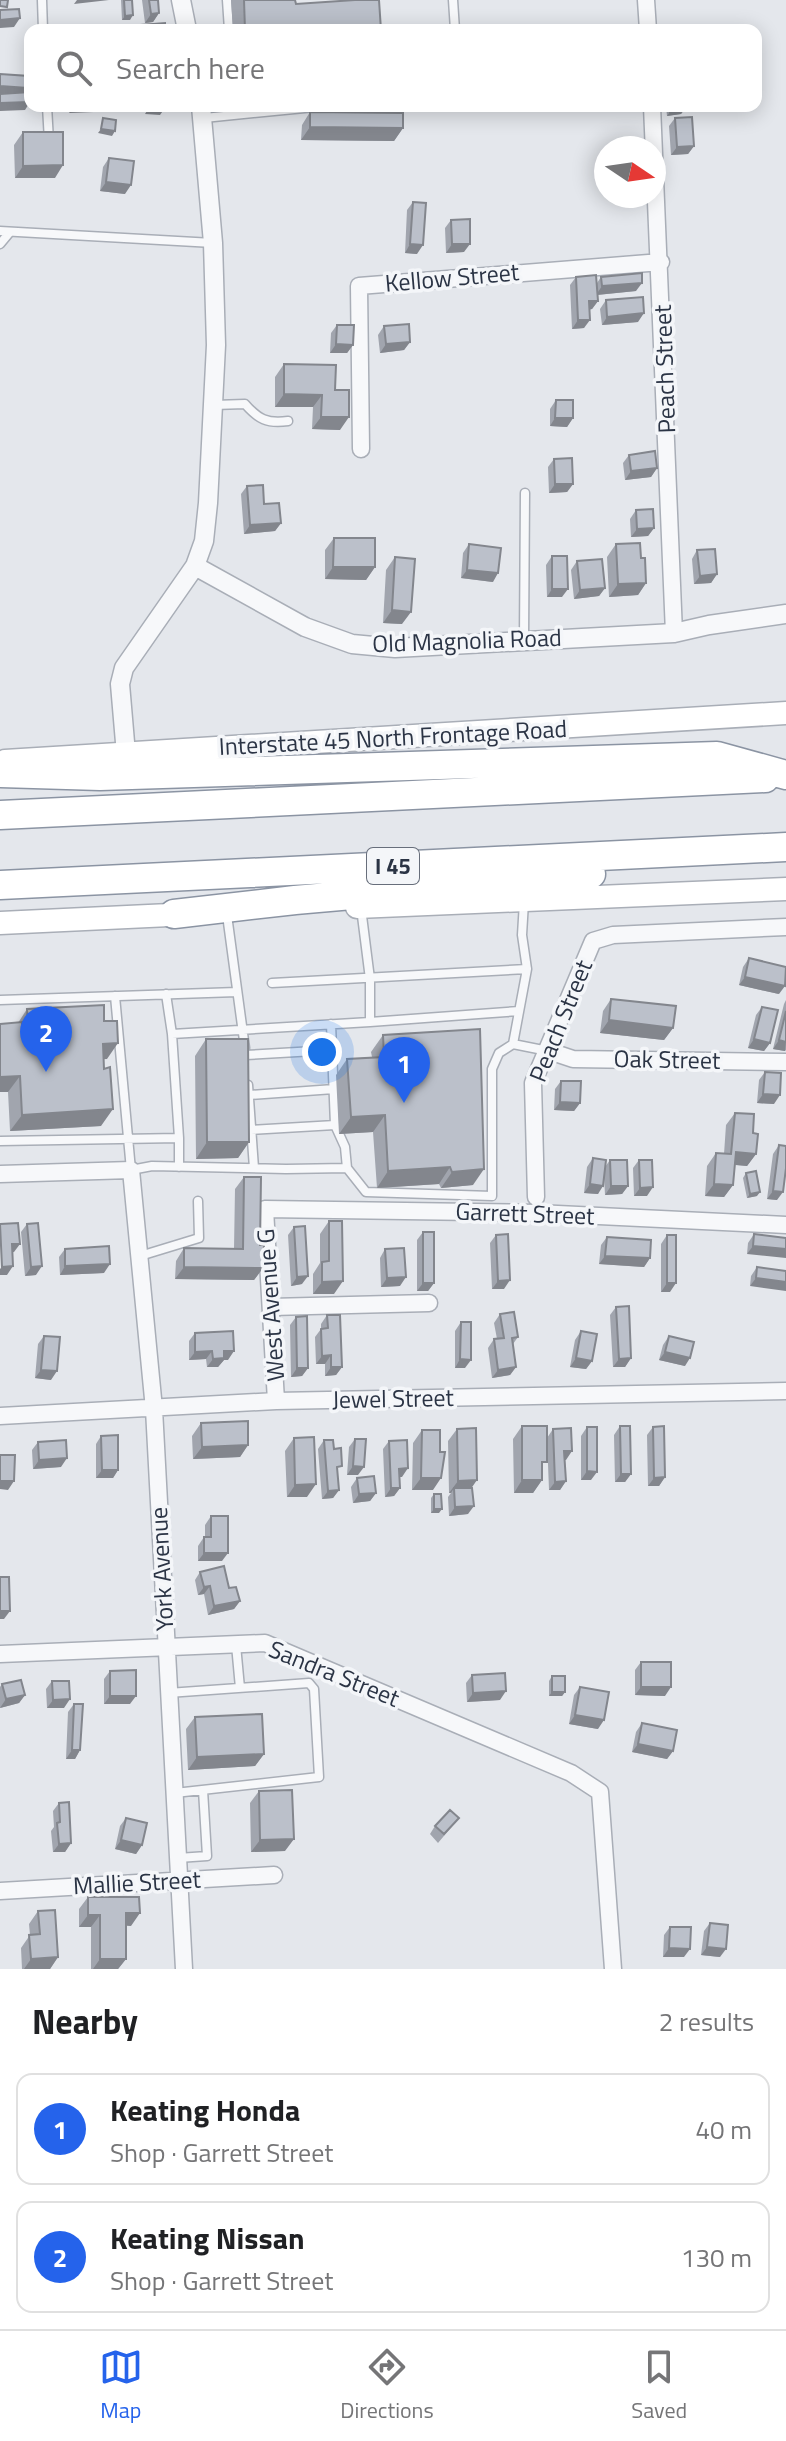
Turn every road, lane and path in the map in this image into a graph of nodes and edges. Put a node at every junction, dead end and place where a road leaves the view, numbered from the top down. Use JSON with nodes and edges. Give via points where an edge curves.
{"nodes":[{"id":1,"x":42,"y":0,"type":"edge"},
{"id":2,"x":181,"y":0,"type":"edge"},
{"id":3,"x":227,"y":0,"type":"edge"},
{"id":4,"x":453,"y":0,"type":"edge"},
{"id":5,"x":646,"y":0,"type":"edge"},
{"id":6,"x":43,"y":24,"type":"edge"},
{"id":7,"x":186,"y":24,"type":"edge"},
{"id":8,"x":229,"y":24,"type":"edge"},
{"id":9,"x":455,"y":24,"type":"edge"},
{"id":10,"x":648,"y":24,"type":"edge"},
{"id":11,"x":47,"y":112,"type":"edge"},
{"id":12,"x":202,"y":112,"type":"edge"},
{"id":13,"x":652,"y":112,"type":"edge"},
{"id":14,"x":50,"y":143,"type":"edge"},
{"id":15,"x":0,"y":231,"type":"edge"},
{"id":16,"x":10,"y":232,"type":"junction"},
{"id":17,"x":213,"y":243,"type":"junction"},
{"id":18,"x":0,"y":244,"type":"edge"},
{"id":19,"x":661,"y":262,"type":"junction"},
{"id":20,"x":213,"y":405,"type":"junction"},
{"id":21,"x":288,"y":421,"type":"dead end"},
{"id":22,"x":361,"y":449,"type":"dead end"},
{"id":23,"x":525,"y":493,"type":"dead end"},
{"id":24,"x":195,"y":566,"type":"junction"},
{"id":25,"x":786,"y":614,"type":"edge"},
{"id":26,"x":674,"y":633,"type":"junction"},
{"id":27,"x":524,"y":641,"type":"junction"},
{"id":28,"x":786,"y":713,"type":"edge"},
{"id":29,"x":126,"y":754,"type":"junction"},
{"id":30,"x":0,"y":761,"type":"edge"},
{"id":31,"x":0,"y":773,"type":"edge"},
{"id":32,"x":786,"y":776,"type":"edge"},
{"id":33,"x":0,"y":815,"type":"edge"},
{"id":34,"x":786,"y":847,"type":"edge"},
{"id":35,"x":0,"y":885,"type":"edge"},
{"id":36,"x":786,"y":889,"type":"edge"},
{"id":37,"x":524,"y":902,"type":"junction"},
{"id":38,"x":361,"y":907,"type":"junction"},
{"id":39,"x":174,"y":914,"type":"junction"},
{"id":40,"x":227,"y":914,"type":"junction"},
{"id":41,"x":0,"y":923,"type":"edge"},
{"id":42,"x":786,"y":927,"type":"edge"},
{"id":43,"x":527,"y":969,"type":"junction"},
{"id":44,"x":370,"y":979,"type":"junction"},
{"id":45,"x":272,"y":983,"type":"dead end"},
{"id":46,"x":237,"y":992,"type":"junction"},
{"id":47,"x":166,"y":994,"type":"junction"},
{"id":48,"x":115,"y":996,"type":"junction"},
{"id":49,"x":0,"y":1000,"type":"edge"},
{"id":50,"x":519,"y":1011,"type":"junction"},
{"id":51,"x":370,"y":1022,"type":"junction"},
{"id":52,"x":331,"y":1024,"type":"junction"},
{"id":53,"x":242,"y":1031,"type":"junction"},
{"id":54,"x":172,"y":1034,"type":"junction"},
{"id":55,"x":513,"y":1044,"type":"junction"},
{"id":56,"x":332,"y":1050,"type":"junction"},
{"id":57,"x":549,"y":1051,"type":"junction"},
{"id":58,"x":246,"y":1055,"type":"junction"},
{"id":59,"x":786,"y":1062,"type":"edge"},
{"id":60,"x":334,"y":1089,"type":"junction"},
{"id":61,"x":249,"y":1095,"type":"junction"},
{"id":62,"x":335,"y":1125,"type":"junction"},
{"id":63,"x":251,"y":1130,"type":"junction"},
{"id":64,"x":179,"y":1138,"type":"junction"},
{"id":65,"x":129,"y":1140,"type":"junction"},
{"id":66,"x":0,"y":1141,"type":"edge"},
{"id":67,"x":179,"y":1167,"type":"junction"},
{"id":68,"x":254,"y":1168,"type":"junction"},
{"id":69,"x":347,"y":1168,"type":"junction"},
{"id":70,"x":131,"y":1170,"type":"junction"},
{"id":71,"x":0,"y":1174,"type":"edge"},
{"id":72,"x":536,"y":1197,"type":"dead end"},
{"id":73,"x":198,"y":1201,"type":"dead end"},
{"id":74,"x":265,"y":1209,"type":"joint"},
{"id":75,"x":786,"y":1225,"type":"edge"},
{"id":76,"x":139,"y":1256,"type":"junction"},
{"id":77,"x":429,"y":1303,"type":"dead end"},
{"id":78,"x":271,"y":1307,"type":"junction"},
{"id":79,"x":786,"y":1391,"type":"edge"},
{"id":80,"x":276,"y":1401,"type":"junction"},
{"id":81,"x":154,"y":1409,"type":"junction"},
{"id":82,"x":0,"y":1416,"type":"edge"},
{"id":83,"x":236,"y":1644,"type":"junction"},
{"id":84,"x":165,"y":1645,"type":"junction"},
{"id":85,"x":0,"y":1654,"type":"edge"},
{"id":86,"x":240,"y":1688,"type":"junction"},
{"id":87,"x":168,"y":1693,"type":"junction"},
{"id":88,"x":203,"y":1790,"type":"junction"},
{"id":89,"x":174,"y":1793,"type":"junction"},
{"id":90,"x":178,"y":1858,"type":"junction"},
{"id":91,"x":274,"y":1875,"type":"dead end"},
{"id":92,"x":179,"y":1881,"type":"junction"},
{"id":93,"x":0,"y":1891,"type":"edge"},
{"id":94,"x":184,"y":1969,"type":"edge"},
{"id":95,"x":613,"y":1969,"type":"edge"}],
"edges":[{"from":1,"to":6,"type":"lane"},
{"from":2,"to":7,"type":"street"},
{"from":3,"to":8,"type":"lane"},
{"from":4,"to":9,"type":"lane"},
{"from":5,"to":10,"type":"street"},
{"from":11,"to":14,"type":"lane"},
{"from":12,"to":17,"type":"street"},
{"from":13,"to":19,"type":"street","name":"Peach Street"},
{"from":15,"to":16,"type":"lane"},
{"from":16,"to":17,"type":"lane"},
{"from":16,"to":18,"type":"lane"},
{"from":17,"to":20,"type":"street"},
{"from":19,"to":22,"type":"street","name":"Kellow Street","via":[[359,286]]},
{"from":19,"to":26,"type":"street","name":"Peach Street"},
{"from":20,"to":21,"type":"lane","via":[[245,404],[256,417],[271,423]]},
{"from":20,"to":24,"type":"street","via":[[204,541]]},
{"from":23,"to":27,"type":"lane"},
{"from":24,"to":27,"type":"street","name":"Old Magnolia Road","via":[[305,627],[352,644],[395,648]]},
{"from":24,"to":29,"type":"street","via":[[124,668],[120,684]]},
{"from":25,"to":26,"type":"street","name":"Old Magnolia Road"},
{"from":26,"to":27,"type":"street","name":"Old Magnolia Road"},
{"from":28,"to":29,"type":"main road","name":"Interstate 45 North Frontage Road"},
{"from":29,"to":30,"type":"main road","name":"Interstate 45 North Frontage Road"},
{"from":31,"to":32,"type":"highway","via":[[100,776],[717,756]]},
{"from":32,"to":33,"type":"highway"},
{"from":34,"to":35,"type":"highway","number":"I 45"},
{"from":34,"to":39,"type":"highway","via":[[601,873]]},
{"from":36,"to":37,"type":"main road"},
{"from":37,"to":38,"type":"main road"},
{"from":37,"to":43,"type":"lane"},
{"from":38,"to":40,"type":"main road"},
{"from":38,"to":44,"type":"lane"},
{"from":39,"to":40,"type":"main road"},
{"from":39,"to":41,"type":"main road"},
{"from":40,"to":46,"type":"lane"},
{"from":42,"to":57,"type":"street","name":"Peach Street","via":[[613,935],[593,941]]},
{"from":43,"to":44,"type":"lane"},
{"from":43,"to":50,"type":"lane"},
{"from":44,"to":45,"type":"lane"},
{"from":44,"to":51,"type":"lane"},
{"from":46,"to":47,"type":"lane"},
{"from":46,"to":53,"type":"lane"},
{"from":47,"to":48,"type":"lane"},
{"from":47,"to":54,"type":"lane"},
{"from":48,"to":49,"type":"lane"},
{"from":48,"to":65,"type":"lane"},
{"from":50,"to":51,"type":"lane"},
{"from":50,"to":55,"type":"lane"},
{"from":51,"to":52,"type":"lane"},
{"from":52,"to":53,"type":"lane"},
{"from":52,"to":56,"type":"lane"},
{"from":53,"to":54,"type":"lane"},
{"from":53,"to":58,"type":"lane"},
{"from":54,"to":64,"type":"lane"},
{"from":55,"to":57,"type":"lane"},
{"from":55,"to":69,"type":"lane","via":[[499,1053],[492,1069],[492,1196],[366,1192]]},
{"from":56,"to":58,"type":"lane"},
{"from":56,"to":60,"type":"lane"},
{"from":57,"to":59,"type":"street","name":"Oak Street","via":[[573,1059]]},
{"from":57,"to":72,"type":"street","name":"Peach Street","via":[[533,1083]]},
{"from":58,"to":61,"type":"lane"},
{"from":60,"to":61,"type":"lane"},
{"from":60,"to":62,"type":"lane"},
{"from":61,"to":63,"type":"lane"},
{"from":62,"to":63,"type":"lane"},
{"from":62,"to":69,"type":"lane"},
{"from":63,"to":68,"type":"lane"},
{"from":64,"to":65,"type":"lane"},
{"from":64,"to":67,"type":"lane"},
{"from":65,"to":66,"type":"lane"},
{"from":65,"to":70,"type":"lane"},
{"from":67,"to":68,"type":"lane"},
{"from":67,"to":70,"type":"lane"},
{"from":68,"to":69,"type":"lane"},
{"from":70,"to":71,"type":"street"},
{"from":70,"to":76,"type":"street","name":"York Avenue"},
{"from":73,"to":76,"type":"lane","via":[[199,1238]]},
{"from":74,"to":75,"type":"street","name":"Garrett Street","via":[[537,1213]]},
{"from":74,"to":78,"type":"street","name":"West Avenue G"},
{"from":76,"to":81,"type":"street","name":"York Avenue"},
{"from":77,"to":78,"type":"street"},
{"from":78,"to":80,"type":"street","name":"West Avenue G"},
{"from":79,"to":80,"type":"street","name":"Jewel Street"},
{"from":80,"to":81,"type":"street","name":"Jewel Street"},
{"from":81,"to":82,"type":"street","name":"Jewel Street"},
{"from":81,"to":84,"type":"street","name":"York Avenue"},
{"from":83,"to":84,"type":"street","name":"Sandra Street"},
{"from":83,"to":86,"type":"lane"},
{"from":83,"to":95,"type":"street","name":"Sandra Street","via":[[265,1643],[571,1773],[600,1792]]},
{"from":84,"to":85,"type":"street","name":"Sandra Street"},
{"from":84,"to":87,"type":"street","name":"York Avenue"},
{"from":86,"to":87,"type":"lane"},
{"from":86,"to":88,"type":"lane","via":[[309,1683],[314,1689],[319,1777]]},
{"from":87,"to":89,"type":"street","name":"York Avenue"},
{"from":88,"to":89,"type":"lane"},
{"from":88,"to":90,"type":"lane","via":[[207,1856]]},
{"from":89,"to":90,"type":"street","name":"York Avenue"},
{"from":90,"to":92,"type":"street","name":"York Avenue"},
{"from":91,"to":92,"type":"street","name":"Mallie Street"},
{"from":92,"to":93,"type":"street","name":"Mallie Street"},
{"from":92,"to":94,"type":"street","name":"York Avenue"}]}
